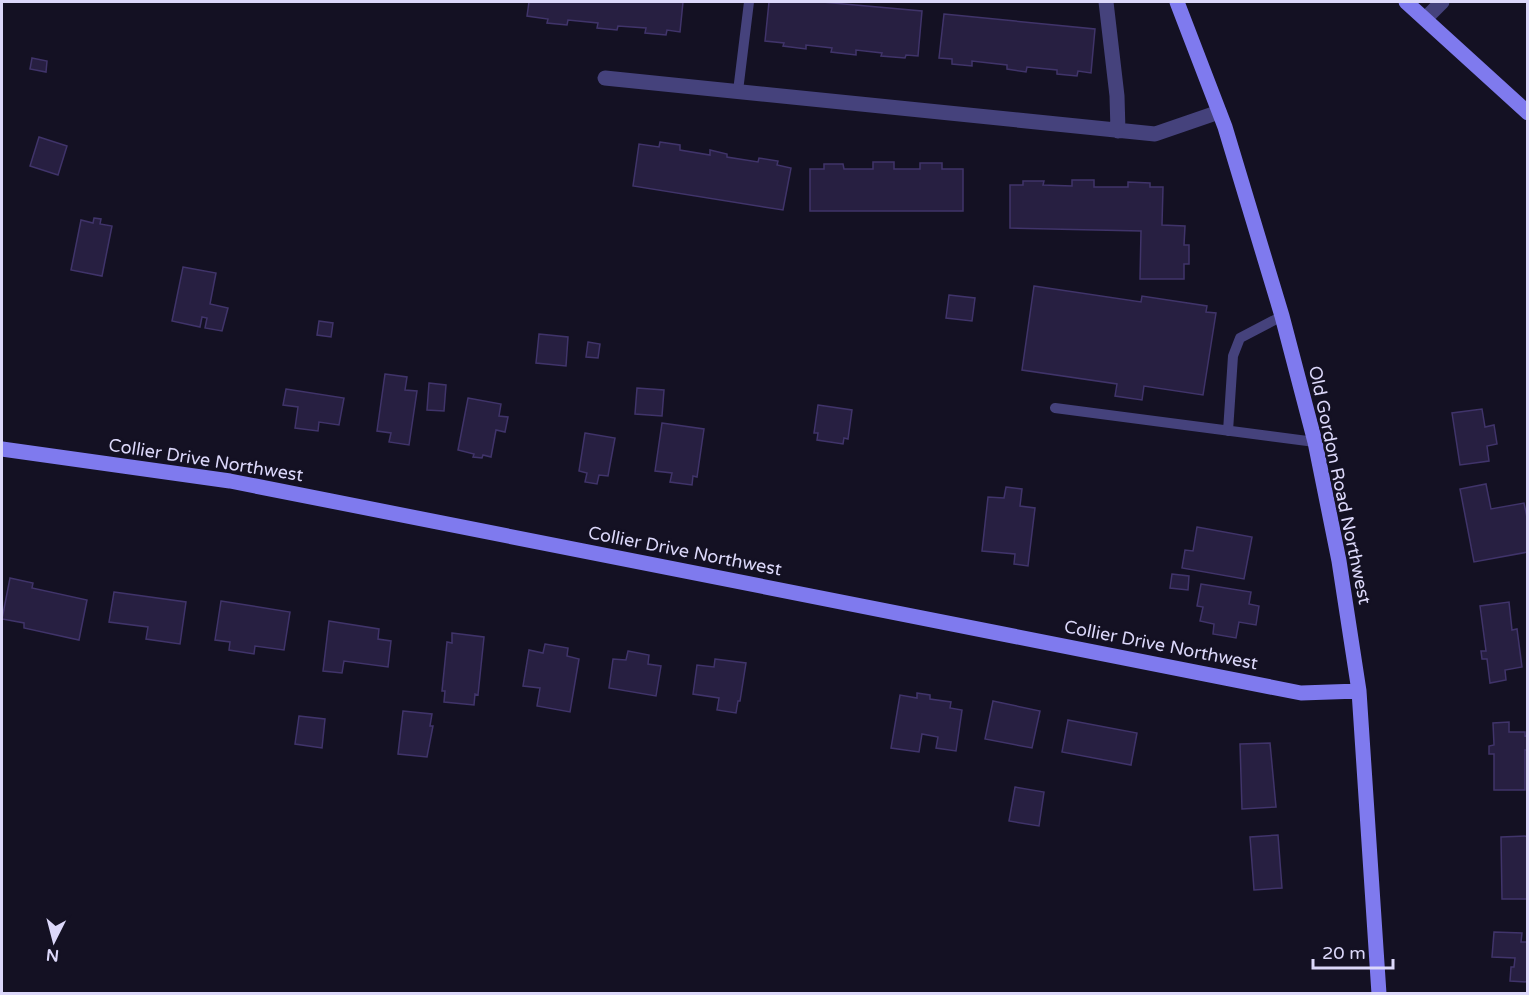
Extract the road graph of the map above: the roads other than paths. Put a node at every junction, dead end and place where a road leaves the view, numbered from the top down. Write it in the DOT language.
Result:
graph roads {
  1 [pos="749,2"];
  2 [pos="1106,2"];
  3 [pos="1177,2"];
  4 [pos="1406,2"];
  5 [pos="1442,2"];
  6 [pos="1425,19"];
  7 [pos="605,78"];
  8 [pos="738,91"];
  9 [pos="1219,112"];
  10 [pos="1527,113"];
  11 [pos="1118,131"];
  12 [pos="1282,316"];
  13 [pos="1055,408"];
  14 [pos="1228,431"];
  15 [pos="1315,442"];
  16 [pos="2,449"];
  17 [pos="1359,691"];
  18 [pos="1379,993"];
  1 -- 8 [label="lane"];
  2 -- 11 [label="street"];
  3 -- 9 [label="main road, Old Gordon Road Northwest"];
  4 -- 6 [label="main road"];
  5 -- 6 [label="street"];
  6 -- 10 [label="main road"];
  7 -- 8 [label="street"];
  8 -- 11 [label="street"];
  9 -- 11 [label="street"];
  9 -- 12 [label="main road, Old Gordon Road Northwest"];
  12 -- 14 [label="lane"];
  12 -- 15 [label="main road, Old Gordon Road Northwest"];
  13 -- 14 [label="lane"];
  14 -- 15 [label="lane"];
  15 -- 17 [label="main road, Old Gordon Road Northwest"];
  16 -- 17 [label="main road, Collier Drive Northwest"];
  17 -- 18 [label="main road, Old Gordon Road Northwest"];
}
